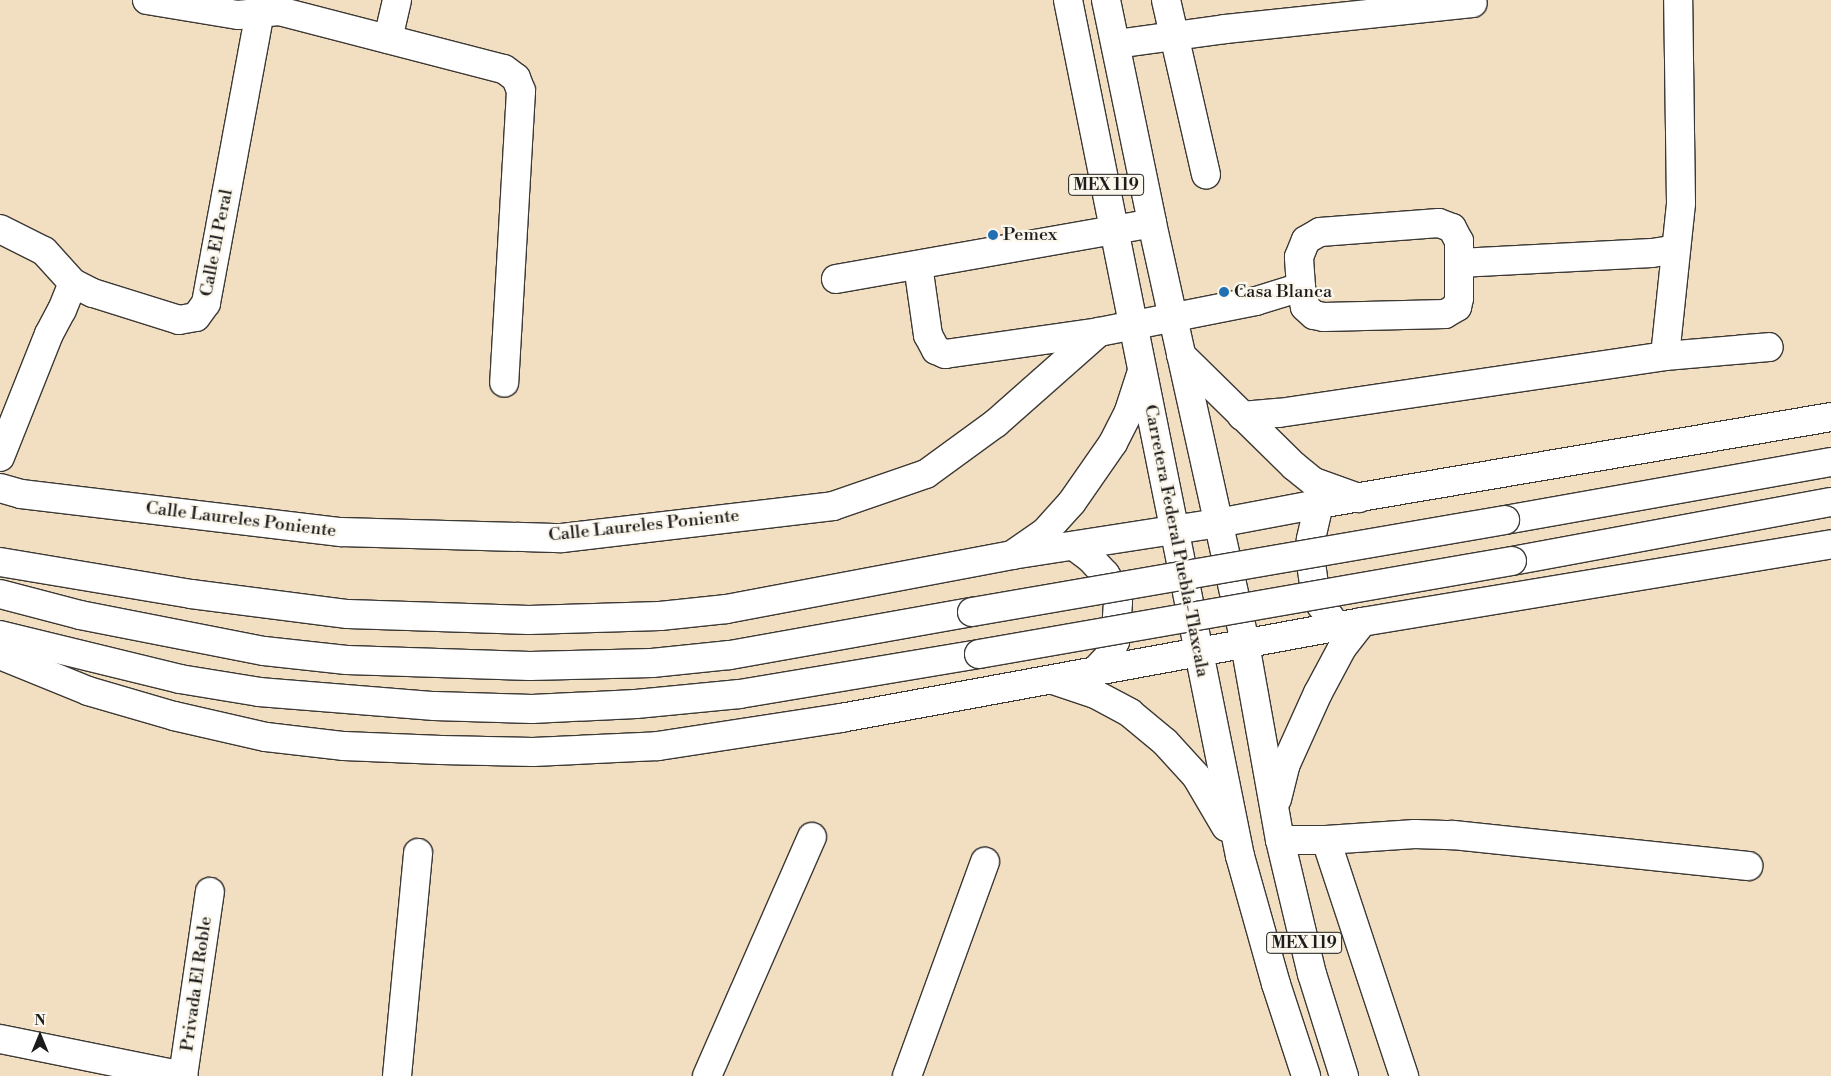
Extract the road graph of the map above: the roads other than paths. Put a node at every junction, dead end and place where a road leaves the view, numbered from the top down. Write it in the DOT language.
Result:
graph roads {
  1 [pos="147,0"];
  2 [pos="397,0"];
  3 [pos="1068,0"];
  4 [pos="1106,0"];
  5 [pos="1166,0"];
  6 [pos="1678,0"];
  7 [pos="1473,4"];
  8 [pos="261,7"];
  9 [pos="1175,36"];
  10 [pos="388,39"];
  11 [pos="1116,44"];
  12 [pos="1206,174"];
  13 [pos="1152,223"];
  14 [pos="0,229"];
  15 [pos="1116,230"];
  16 [pos="1676,249"];
  17 [pos="1460,263"];
  18 [pos="918,265"];
  19 [pos="836,279"];
  20 [pos="73,282"];
  21 [pos="1301,287"];
  22 [pos="1173,317"];
  23 [pos="1134,325"];
  24 [pos="1099,332"];
  25 [pos="1769,347"];
  26 [pos="1181,355"];
  27 [pos="1664,356"];
  28 [pos="1142,371"];
  29 [pos="504,382"];
  30 [pos="1242,416"];
  31 [pos="1831,417"];
  32 [pos="0,457"];
  33 [pos="1831,462"];
  34 [pos="0,488"];
  35 [pos="1358,498"];
  36 [pos="1831,502"];
  37 [pos="1319,504"];
  38 [pos="1218,523"];
  39 [pos="1173,530"];
  40 [pos="1831,544"];
  41 [pos="1074,546"];
  42 [pos="1012,555"];
  43 [pos="0,562"];
  44 [pos="0,594"];
  45 [pos="1350,625"];
  46 [pos="0,636"];
  47 [pos="1245,644"];
  48 [pos="1199,652"];
  49 [pos="0,655"];
  50 [pos="1095,671"];
  51 [pos="1052,680"];
  52 [pos="1275,808"];
  53 [pos="812,837"];
  54 [pos="1280,840"];
  55 [pos="1326,840"];
  56 [pos="418,853"];
  57 [pos="1240,856"];
  58 [pos="985,862"];
  59 [pos="1748,866"];
  60 [pos="210,892"];
  61 [pos="0,1039"];
  62 [pos="183,1076"];
  63 [pos="397,1076"];
  64 [pos="707,1076"];
  65 [pos="906,1076"];
  66 [pos="1306,1076"];
  67 [pos="1344,1076"];
  68 [pos="1404,1076"];
  1 -- 8 [label="main road"];
  2 -- 10 [label="main road"];
  3 -- 15 [label="main road, Carretera Federal Puebla-Tlaxcala / MEX 119"];
  4 -- 11 [label="main road, MEX 119"];
  5 -- 9 [label="main road"];
  6 -- 16 [label="main road"];
  7 -- 9 [label="main road"];
  8 -- 10 [label="main road"];
  8 -- 20 [label="main road, Calle El Peral"];
  9 -- 11 [label="main road"];
  9 -- 12 [label="main road"];
  10 -- 29 [label="main road"];
  11 -- 13 [label="main road, MEX 119"];
  13 -- 15 [label="main road"];
  13 -- 22 [label="main road, MEX 119"];
  14 -- 20 [label="main road"];
  15 -- 18 [label="main road"];
  15 -- 23 [label="main road, Carretera Federal Puebla-Tlaxcala / MEX 119"];
  16 -- 17 [label="main road"];
  16 -- 27 [label="main road"];
  17 -- 21 [label="main road"];
  17 -- 21 [label="main road"];
  18 -- 19 [label="main road"];
  18 -- 24 [label="main road"];
  20 -- 32 [label="main road"];
  21 -- 22 [label="main road"];
  22 -- 23 [label="main road"];
  22 -- 26 [label="main road, MEX 119"];
  23 -- 24 [label="main road"];
  23 -- 28 [label="main road, Carretera Federal Puebla-Tlaxcala / MEX 119"];
  24 -- 34 [label="main road, Calle Laureles Poniente"];
  25 -- 27 [label="main road"];
  26 -- 30 [label="main road"];
  26 -- 38 [label="main road, MEX 119"];
  27 -- 30 [label="main road"];
  28 -- 39 [label="main road, Carretera Federal Puebla-Tlaxcala / MEX 119"];
  28 -- 42 [label="main road"];
  30 -- 35 [label="main road"];
  31 -- 35 [label="main road"];
  33 -- 44 [label="main road, bridge"];
  35 -- 37 [label="main road"];
  36 -- 46 [label="main road, bridge"];
  37 -- 38 [label="main road"];
  37 -- 45 [label="main road"];
  38 -- 39 [label="main road"];
  38 -- 47 [label="main road, MEX 119"];
  39 -- 41 [label="main road"];
  39 -- 48 [label="main road, Carretera Federal Puebla-Tlaxcala / MEX 119"];
  40 -- 45 [label="main road"];
  41 -- 42 [label="main road"];
  41 -- 50 [label="main road"];
  42 -- 43 [label="main road"];
  45 -- 47 [label="main road"];
  45 -- 52 [label="main road"];
  47 -- 48 [label="main road"];
  47 -- 52 [label="main road, MEX 119"];
  48 -- 50 [label="main road"];
  48 -- 57 [label="main road, Carretera Federal Puebla-Tlaxcala / MEX 119"];
  49 -- 51 [label="main road"];
  50 -- 51 [label="main road"];
  51 -- 57 [label="main road"];
  52 -- 54 [label="main road, MEX 119"];
  53 -- 64 [label="main road"];
  54 -- 55 [label="main road"];
  54 -- 67 [label="main road, MEX 119"];
  55 -- 59 [label="main road"];
  55 -- 68 [label="main road"];
  56 -- 63 [label="main road"];
  57 -- 66 [label="main road, Carretera Federal Puebla-Tlaxcala / MEX 119"];
  58 -- 65 [label="main road"];
  60 -- 62 [label="main road, Privada El Roble"];
  61 -- 62 [label="main road"];
}
